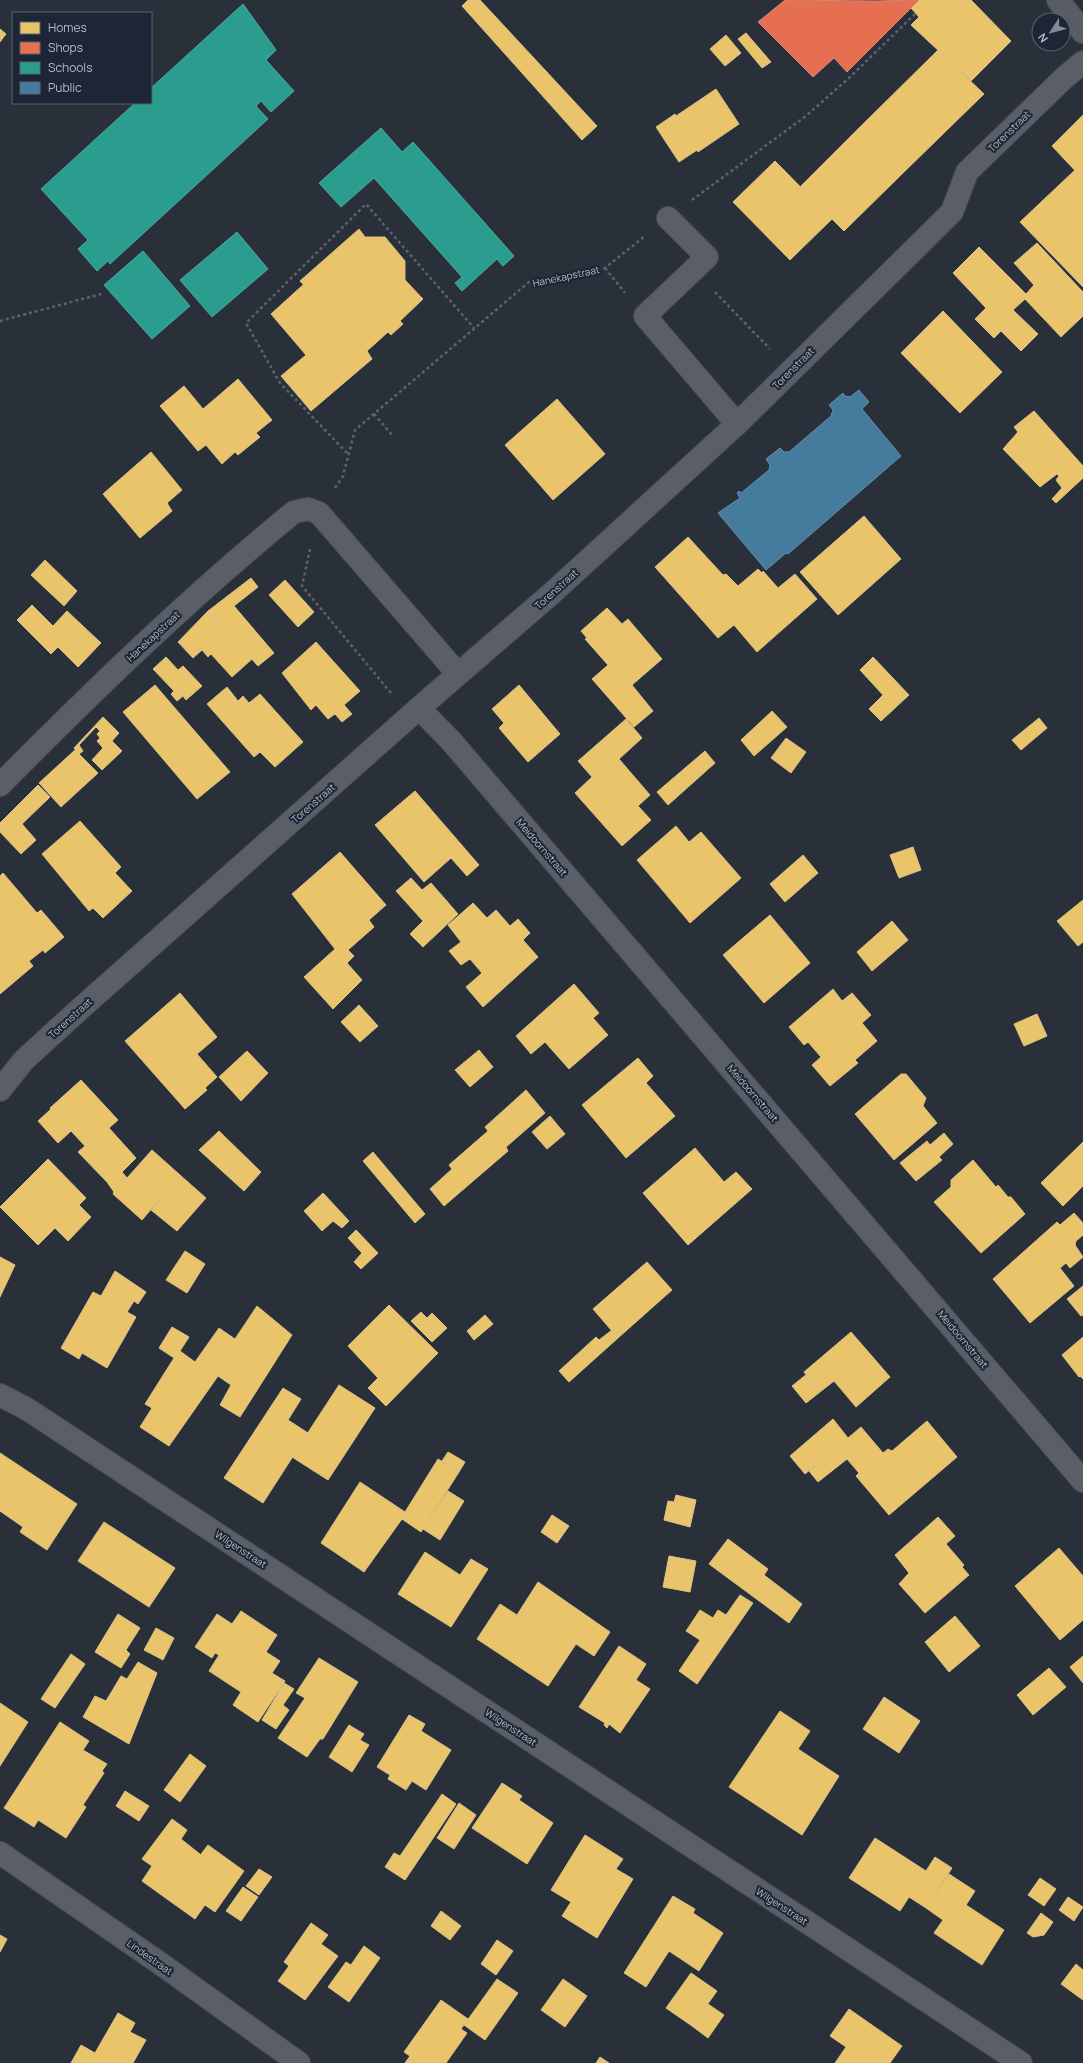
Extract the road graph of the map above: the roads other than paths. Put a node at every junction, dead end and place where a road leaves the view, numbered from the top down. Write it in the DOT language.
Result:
graph roads {
  1 [pos="1058,0"];
  2 [pos="1083,32"];
  3 [pos="1083,62"];
  4 [pos="668,218"];
  5 [pos="736,424"];
  6 [pos="458,674"];
  7 [pos="415,712"];
  8 [pos="0,786"];
  9 [pos="0,1090"];
  10 [pos="0,1395"];
  11 [pos="1083,1481"];
  12 [pos="0,1854"];
  13 [pos="299,2063"];
  14 [pos="1021,2063"];
  1 -- 2 [label="main road"];
  3 -- 5 [label="street, Torenstraat"];
  4 -- 5 [label="street"];
  5 -- 6 [label="street, Torenstraat"];
  6 -- 7 [label="street, Torenstraat"];
  6 -- 8 [label="street, Hanekapstraat"];
  7 -- 9 [label="street, Torenstraat"];
  7 -- 11 [label="street, Meidoornstraat"];
  10 -- 14 [label="street, Wilgenstraat"];
  12 -- 13 [label="street, Lindestraat"];
}
